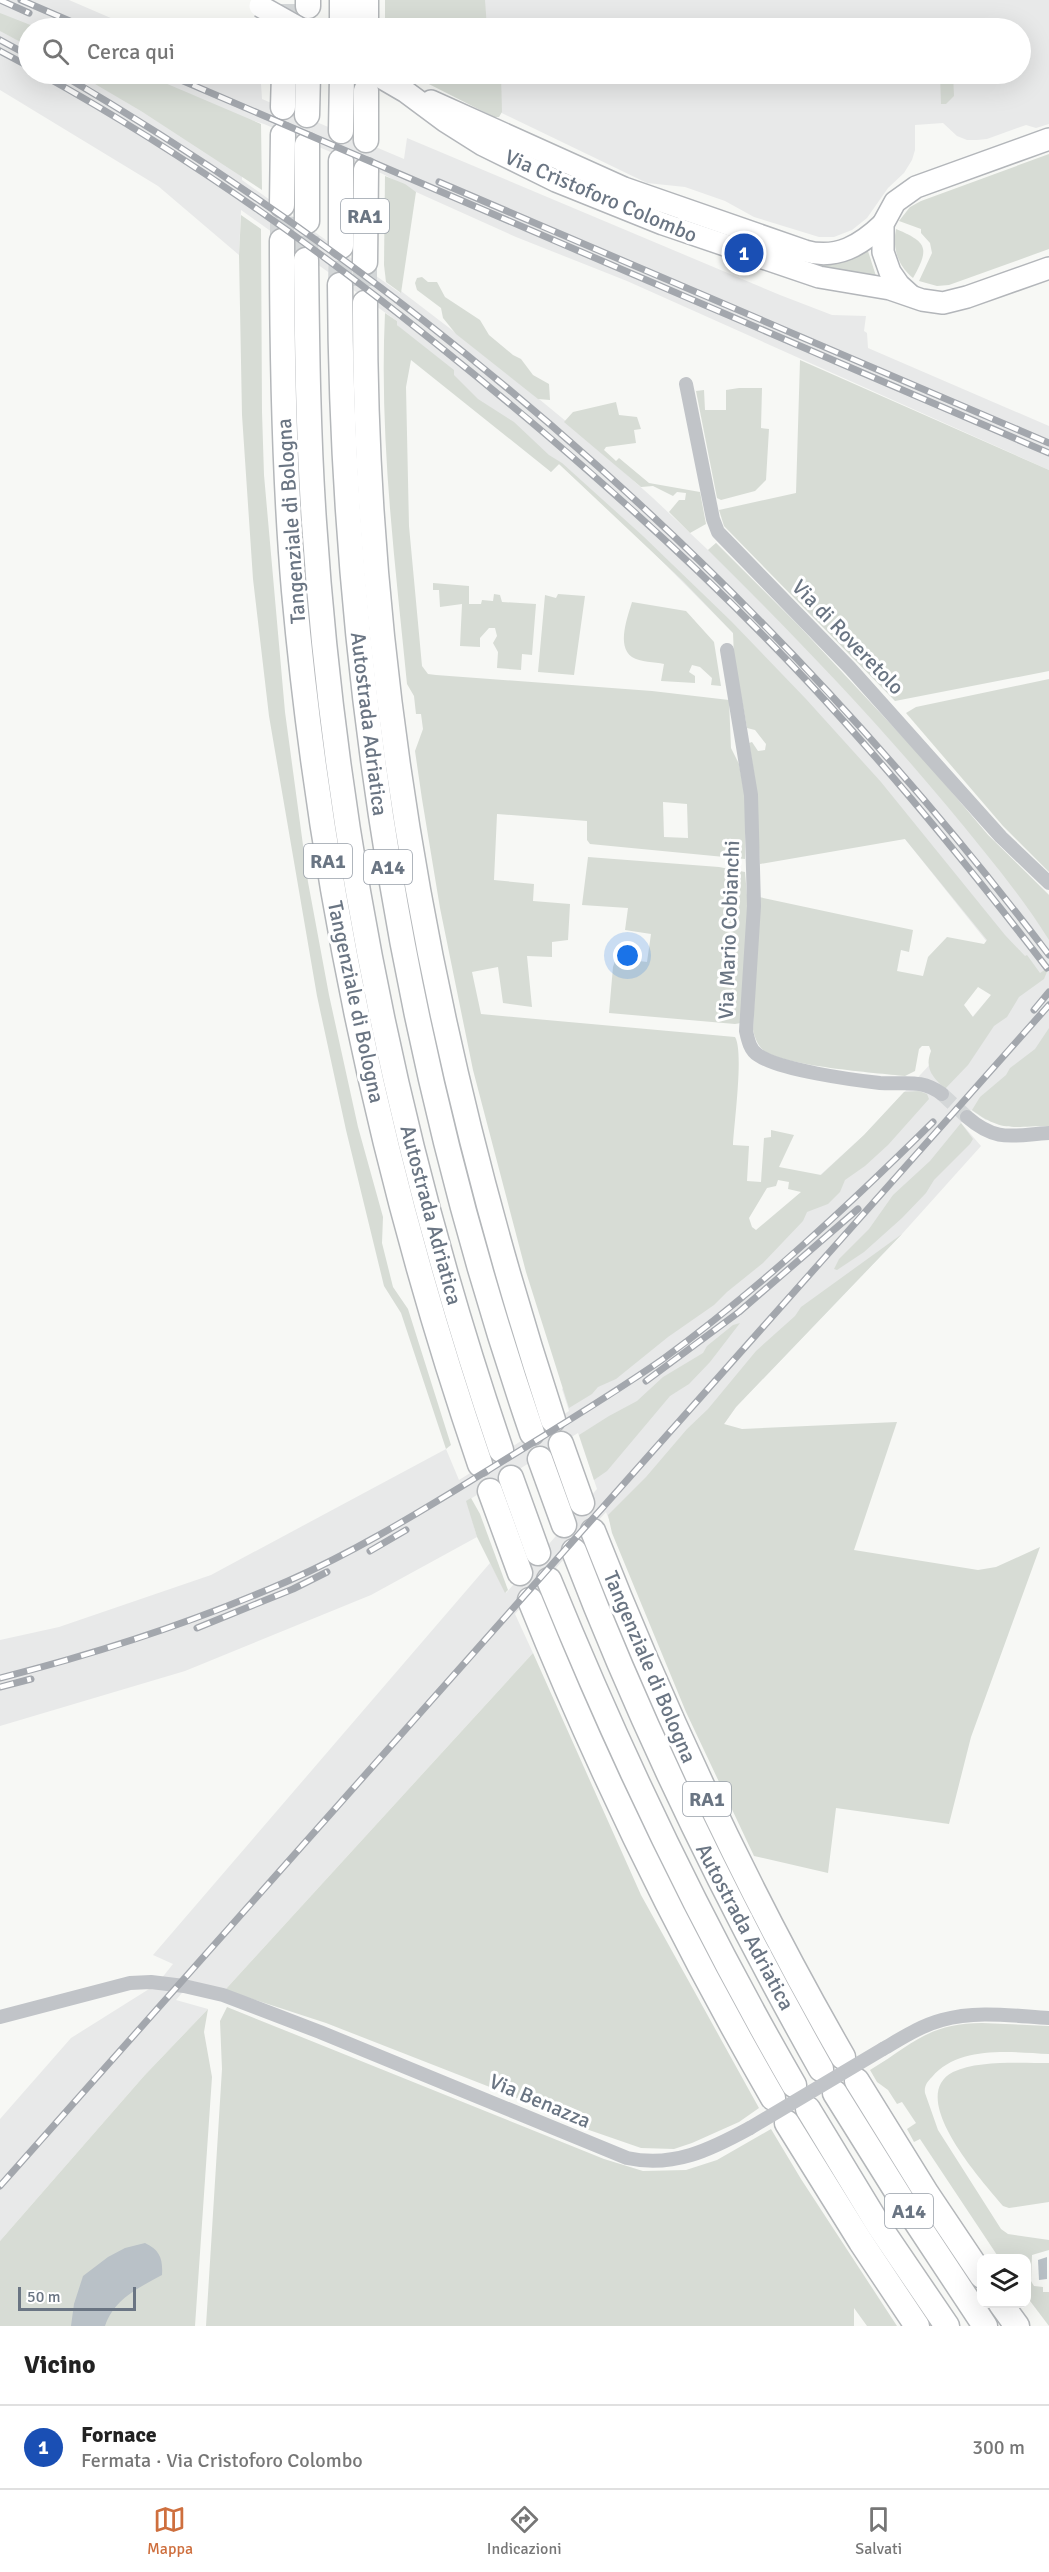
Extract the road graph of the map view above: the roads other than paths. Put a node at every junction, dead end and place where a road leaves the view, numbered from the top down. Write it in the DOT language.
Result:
graph roads {
  1 [pos="342,0"];
  2 [pos="366,0"];
  3 [pos="255,3"];
  4 [pos="281,18"];
  5 [pos="342,18"];
  6 [pos="366,18"];
  7 [pos="284,84"];
  8 [pos="308,84"];
  9 [pos="342,84"];
  10 [pos="370,84"];
  11 [pos="377,84"];
  12 [pos="406,92"];
  13 [pos="283,106"];
  14 [pos="307,115"];
  15 [pos="341,131"];
  16 [pos="283,135"];
  17 [pos="1049,139"];
  18 [pos="366,140"];
  19 [pos="307,145"];
  20 [pos="341,161"];
  21 [pos="366,170"];
  22 [pos="282,205"];
  23 [pos="307,221"];
  24 [pos="883,224"];
  25 [pos="282,241"];
  26 [pos="341,246"];
  27 [pos="306,260"];
  28 [pos="365,262"];
  29 [pos="1049,268"];
  30 [pos="340,285"];
  31 [pos="914,297"];
  32 [pos="365,303"];
  33 [pos="686,384"];
  34 [pos="727,650"];
  35 [pos="1049,883"];
  36 [pos="942,1094"];
  37 [pos="967,1117"];
  38 [pos="1049,1133"];
  39 [pos="553,1420"];
  40 [pos="532,1433"];
  41 [pos="561,1444"];
  42 [pos="501,1450"];
  43 [pos="540,1459"];
  44 [pos="480,1464"];
  45 [pos="511,1478"];
  46 [pos="490,1491"];
  47 [pos="582,1503"];
  48 [pos="564,1525"];
  49 [pos="593,1531"];
  50 [pos="574,1551"];
  51 [pos="538,1553"];
  52 [pos="520,1573"];
  53 [pos="549,1580"];
  54 [pos="530,1600"];
  55 [pos="0,2017"];
  56 [pos="1049,2018"];
  57 [pos="843,2056"];
  58 [pos="821,2069"];
  59 [pos="857,2081"];
  60 [pos="794,2085"];
  61 [pos="835,2093"];
  62 [pos="772,2098"];
  63 [pos="808,2109"];
  64 [pos="787,2122"];
  65 [pos="977,2270"];
  66 [pos="1004,2308"];
  67 [pos="917,2326"];
  68 [pos="947,2326"];
  69 [pos="986,2326"];
  70 [pos="1017,2326"];
  1 -- 5 [label="highway"];
  2 -- 6 [label="highway"];
  3 -- 4 [label="main road, bridge"];
  7 -- 13 [label="highway"];
  8 -- 14 [label="highway"];
  9 -- 15 [label="highway"];
  10 -- 18 [label="highway"];
  11 -- 12 [label="main road, Via Cristoforo Colombo"];
  12 -- 24 [label="main road, Via Cristoforo Colombo"];
  12 -- 31 [label="main road, Via Cristoforo Colombo"];
  16 -- 22 [label="highway"];
  17 -- 24 [label="main road, Via Cristoforo Colombo"];
  19 -- 23 [label="highway"];
  20 -- 26 [label="highway"];
  21 -- 28 [label="highway, RA1"];
  24 -- 31 [label="main road"];
  25 -- 44 [label="highway, Tangenziale di Bologna / RA1"];
  27 -- 42 [label="highway, Autostrada Adriatica / A14"];
  29 -- 31 [label="main road, Via Cristoforo Colombo"];
  30 -- 40 [label="highway, Autostrada Adriatica / A14"];
  32 -- 39 [label="highway"];
  33 -- 35 [label="street, Via di Roveretolo"];
  34 -- 36 [label="street, Via Mario Cobianchi"];
  37 -- 38 [label="street"];
  41 -- 47 [label="highway"];
  43 -- 48 [label="highway"];
  45 -- 51 [label="highway"];
  46 -- 52 [label="highway"];
  49 -- 57 [label="highway, Tangenziale di Bologna / RA1"];
  50 -- 58 [label="highway, Autostrada Adriatica"];
  53 -- 60 [label="highway, Autostrada Adriatica"];
  54 -- 62 [label="highway"];
  55 -- 56 [label="street, Via Benazza, bridge"];
  59 -- 65 [label="highway"];
  61 -- 69 [label="highway, A14"];
  63 -- 68 [label="highway, A14"];
  64 -- 67 [label="highway"];
  66 -- 70 [label="highway"];
}
